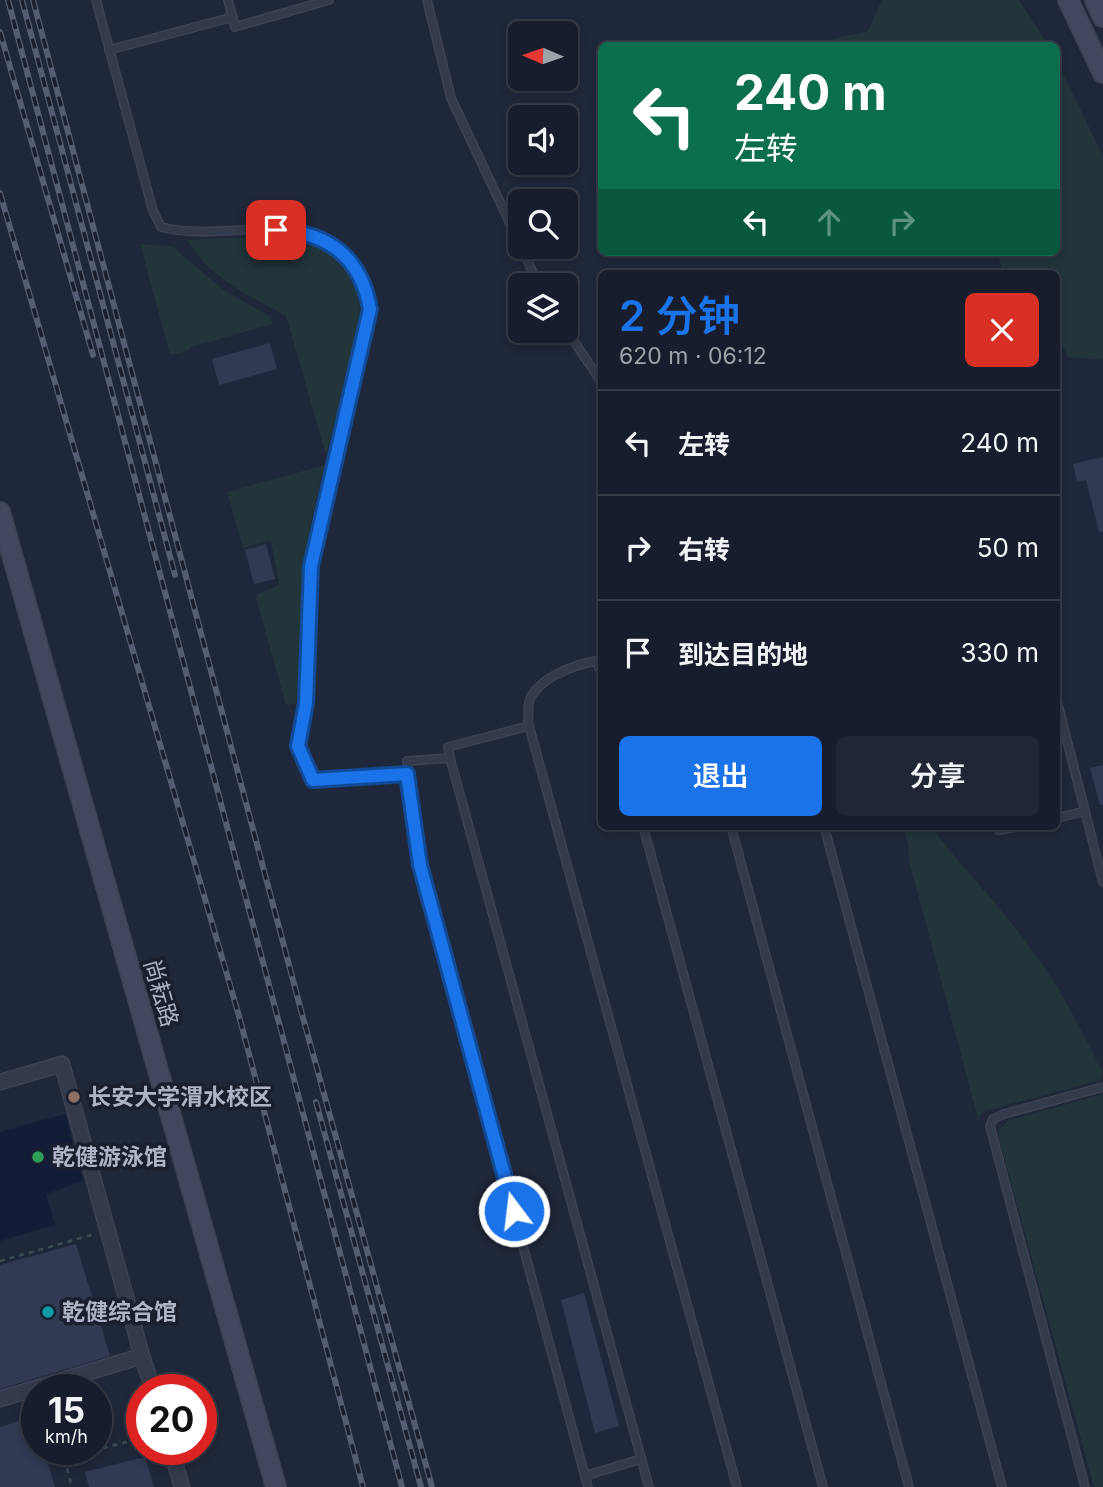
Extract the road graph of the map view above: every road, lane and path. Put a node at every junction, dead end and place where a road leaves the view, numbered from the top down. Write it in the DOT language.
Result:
graph roads {
  1 [pos="96,0"];
  2 [pos="228,0"];
  3 [pos="328,0"];
  4 [pos="427,0"];
  5 [pos="1068,0"];
  6 [pos="1096,0"];
  7 [pos="233,16"];
  8 [pos="1103,17"];
  9 [pos="109,50"];
  10 [pos="1103,73"];
  11 [pos="533,273"];
  12 [pos="575,343"];
  13 [pos="598,377"];
  14 [pos="0,512"];
  15 [pos="598,666"];
  16 [pos="1060,713"];
  17 [pos="529,726"];
  18 [pos="450,758"];
  19 [pos="407,774"];
  20 [pos="1085,811"];
  21 [pos="1060,817"];
  22 [pos="644,830"];
  23 [pos="733,830"];
  24 [pos="825,830"];
  25 [pos="1103,842"];
  26 [pos="1094,844"];
  27 [pos="1103,882"];
  28 [pos="0,1082"];
  29 [pos="1103,1087"];
  30 [pos="109,1230"];
  31 [pos="0,1261"];
  32 [pos="142,1356"];
  33 [pos="148,1374"];
  34 [pos="0,1399"];
  35 [pos="641,1459"];
  36 [pos="66,1465"];
  37 [pos="176,1465"];
  38 [pos="585,1476"];
  39 [pos="72,1487"];
  40 [pos="182,1487"];
  41 [pos="276,1487"];
  42 [pos="588,1487"];
  43 [pos="649,1487"];
  44 [pos="737,1487"];
  45 [pos="824,1487"];
  46 [pos="909,1487"];
  47 [pos="1002,1487"];
  48 [pos="1085,1487"];
  1 -- 9 [label="lane"];
  2 -- 7 [label="lane"];
  3 -- 7 [label="lane"];
  4 -- 11 [label="lane"];
  5 -- 10 [label="street"];
  6 -- 8 [label="street"];
  7 -- 9 [label="lane"];
  9 -- 19 [label="lane"];
  12 -- 13 [label="lane"];
  14 -- 41 [label="street, 尚耘路"];
  15 -- 17 [label="lane"];
  16 -- 20 [label="lane"];
  17 -- 18 [label="lane"];
  17 -- 44 [label="lane"];
  18 -- 19 [label="lane"];
  18 -- 35 [label="lane"];
  19 -- 38 [label="lane"];
  20 -- 21 [label="lane"];
  20 -- 26 [label="lane"];
  22 -- 45 [label="lane"];
  23 -- 46 [label="lane"];
  24 -- 47 [label="lane"];
  25 -- 26 [label="lane"];
  26 -- 27 [label="lane"];
  28 -- 30 [label="street"];
  29 -- 48 [label="lane"];
  30 -- 31 [label="path"];
  30 -- 32 [label="street"];
  32 -- 33 [label="street"];
  32 -- 34 [label="street"];
  35 -- 38 [label="lane"];
  35 -- 43 [label="lane"];
  36 -- 39 [label="path"];
  37 -- 40 [label="street"];
  38 -- 42 [label="lane"];
}
